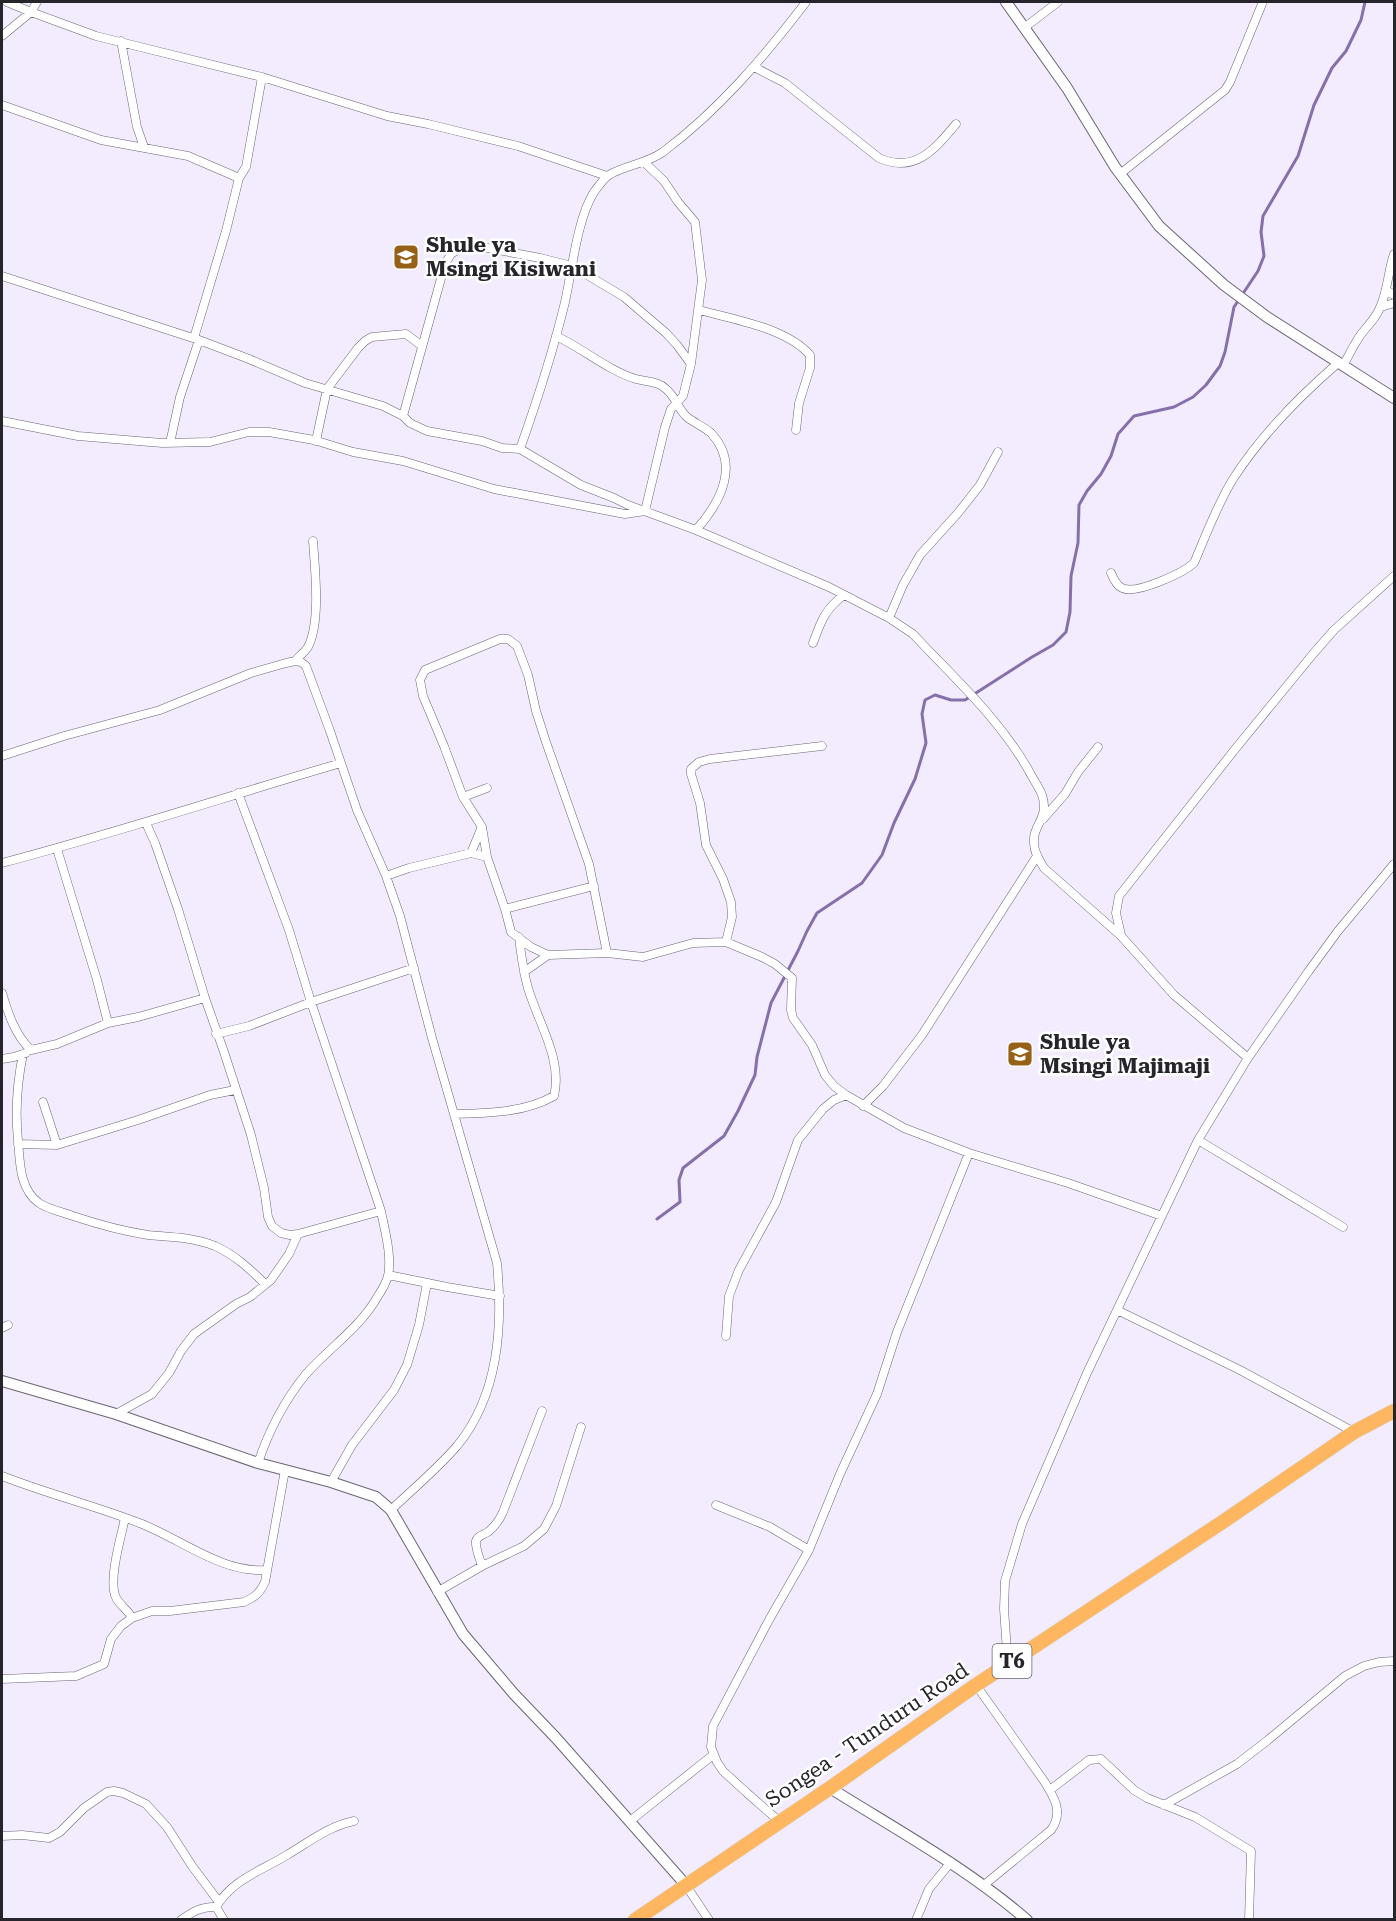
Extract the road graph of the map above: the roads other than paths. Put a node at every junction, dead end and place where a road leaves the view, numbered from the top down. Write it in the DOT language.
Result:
graph roads {
  1 [pos="7,2"];
  2 [pos="37,2"];
  3 [pos="806,2"];
  4 [pos="1006,2"];
  5 [pos="1058,2"];
  6 [pos="1263,4"];
  7 [pos="31,12"];
  8 [pos="1024,28"];
  9 [pos="2,36"];
  10 [pos="121,41"];
  11 [pos="754,67"];
  12 [pos="262,77"];
  13 [pos="2,105"];
  14 [pos="956,124"];
  15 [pos="144,147"];
  16 [pos="644,162"];
  17 [pos="1120,174"];
  18 [pos="607,176"];
  19 [pos="239,178"];
  20 [pos="1395,254"];
  21 [pos="572,266"];
  22 [pos="2,276"];
  23 [pos="1386,290"];
  24 [pos="1395,295"];
  25 [pos="1395,303"];
  26 [pos="1381,307"];
  27 [pos="699,310"];
  28 [pos="556,336"];
  29 [pos="197,339"];
  30 [pos="422,346"];
  31 [pos="691,364"];
  32 [pos="1340,364"];
  33 [pos="327,389"];
  34 [pos="1395,398"];
  35 [pos="677,404"];
  36 [pos="403,416"];
  37 [pos="2,421"];
  38 [pos="796,430"];
  39 [pos="316,441"];
  40 [pos="170,443"];
  41 [pos="520,449"];
  42 [pos="998,452"];
  43 [pos="645,511"];
  44 [pos="696,530"];
  45 [pos="313,541"];
  46 [pos="1111,573"];
  47 [pos="1395,576"];
  48 [pos="844,595"];
  49 [pos="889,618"];
  50 [pos="813,643"];
  51 [pos="295,661"];
  52 [pos="822,746"];
  53 [pos="1098,747"];
  54 [pos="2,756"];
  55 [pos="341,763"];
  56 [pos="487,788"];
  57 [pos="238,793"];
  58 [pos="463,796"];
  59 [pos="1042,820"];
  60 [pos="146,823"];
  61 [pos="482,827"];
  62 [pos="57,849"];
  63 [pos="471,853"];
  64 [pos="1037,856"];
  65 [pos="488,858"];
  66 [pos="2,863"];
  67 [pos="1394,865"];
  68 [pos="386,876"];
  69 [pos="594,886"];
  70 [pos="505,909"];
  71 [pos="1121,936"];
  72 [pos="519,937"];
  73 [pos="726,942"];
  74 [pos="607,953"];
  75 [pos="548,956"];
  76 [pos="414,968"];
  77 [pos="524,972"];
  78 [pos="2,993"];
  79 [pos="205,998"];
  80 [pos="311,1002"];
  81 [pos="108,1023"];
  82 [pos="216,1034"];
  83 [pos="27,1052"];
  84 [pos="1248,1058"];
  85 [pos="2,1059"];
  86 [pos="235,1090"];
  87 [pos="846,1095"];
  88 [pos="43,1102"];
  89 [pos="863,1106"];
  90 [pos="454,1114"];
  91 [pos="1198,1140"];
  92 [pos="18,1144"];
  93 [pos="57,1145"];
  94 [pos="969,1153"];
  95 [pos="381,1211"];
  96 [pos="1162,1216"];
  97 [pos="1343,1227"];
  98 [pos="298,1234"];
  99 [pos="388,1275"];
  100 [pos="427,1283"];
  101 [pos="265,1284"];
  102 [pos="500,1296"];
  103 [pos="1117,1310"];
  104 [pos="726,1336"];
  105 [pos="2,1384"];
  106 [pos="542,1410"];
  107 [pos="1394,1411"];
  108 [pos="116,1414"];
  109 [pos="581,1427"];
  110 [pos="1354,1432"];
  111 [pos="258,1463"];
  112 [pos="285,1470"];
  113 [pos="2,1476"];
  114 [pos="331,1482"];
  115 [pos="716,1505"];
  116 [pos="391,1510"];
  117 [pos="125,1518"];
  118 [pos="809,1550"];
  119 [pos="482,1566"];
  120 [pos="266,1570"];
  121 [pos="437,1592"];
  122 [pos="132,1618"];
  123 [pos="1395,1661"];
  124 [pos="1008,1665"];
  125 [pos="2,1679"];
  126 [pos="976,1685"];
  127 [pos="713,1755"];
  128 [pos="830,1788"];
  129 [pos="1050,1790"];
  130 [pos="1164,1805"];
  131 [pos="354,1821"];
  132 [pos="630,1821"];
  133 [pos="779,1821"];
  134 [pos="2,1836"];
  135 [pos="951,1862"];
  136 [pos="685,1884"];
  137 [pos="984,1885"];
  138 [pos="217,1904"];
  139 [pos="181,1920"];
  140 [pos="225,1920"];
  141 [pos="635,1920"];
  142 [pos="709,1920"];
  143 [pos="916,1920"];
  144 [pos="1027,1920"];
  145 [pos="1249,1920"];
  1 -- 7 [label="street"];
  2 -- 7 [label="street"];
  3 -- 11 [label="street"];
  4 -- 8 [label="street"];
  5 -- 8 [label="street"];
  6 -- 17 [label="street"];
  7 -- 9 [label="street"];
  7 -- 10 [label="street"];
  8 -- 17 [label="street"];
  10 -- 12 [label="street"];
  10 -- 15 [label="street"];
  11 -- 14 [label="street"];
  11 -- 16 [label="street"];
  12 -- 18 [label="street"];
  12 -- 19 [label="street"];
  13 -- 15 [label="street"];
  15 -- 19 [label="street"];
  16 -- 18 [label="street"];
  16 -- 27 [label="street"];
  17 -- 32 [label="street"];
  18 -- 21 [label="street"];
  19 -- 29 [label="street"];
  20 -- 23 [label="street"];
  21 -- 28 [label="street"];
  21 -- 30 [label="street"];
  21 -- 31 [label="street"];
  22 -- 29 [label="street"];
  23 -- 24 [label="street"];
  23 -- 26 [label="street"];
  25 -- 26 [label="street"];
  26 -- 32 [label="street"];
  27 -- 31 [label="street"];
  27 -- 38 [label="street"];
  28 -- 35 [label="street"];
  28 -- 41 [label="street"];
  29 -- 33 [label="street"];
  29 -- 40 [label="street"];
  30 -- 33 [label="street"];
  30 -- 36 [label="street"];
  31 -- 35 [label="street"];
  32 -- 34 [label="street"];
  32 -- 46 [label="street"];
  33 -- 36 [label="street"];
  33 -- 39 [label="street"];
  35 -- 43 [label="street"];
  35 -- 44 [label="street"];
  36 -- 41 [label="street"];
  37 -- 40 [label="street"];
  39 -- 40 [label="street"];
  39 -- 43 [label="street"];
  41 -- 43 [label="street"];
  42 -- 49 [label="street"];
  43 -- 44 [label="street"];
  44 -- 48 [label="street"];
  45 -- 51 [label="street"];
  47 -- 71 [label="street"];
  48 -- 49 [label="street"];
  48 -- 50 [label="street"];
  49 -- 59 [label="street"];
  51 -- 54 [label="street"];
  51 -- 55 [label="street"];
  52 -- 73 [label="street"];
  53 -- 59 [label="street"];
  55 -- 57 [label="street"];
  55 -- 68 [label="street"];
  56 -- 58 [label="street"];
  57 -- 60 [label="street"];
  57 -- 80 [label="street"];
  58 -- 61 [label="street"];
  58 -- 69 [label="street"];
  59 -- 64 [label="street"];
  60 -- 62 [label="street"];
  60 -- 79 [label="street"];
  61 -- 63 [label="street"];
  61 -- 65 [label="street"];
  62 -- 66 [label="street"];
  62 -- 81 [label="street"];
  63 -- 65 [label="street"];
  63 -- 68 [label="street"];
  64 -- 71 [label="street"];
  64 -- 89 [label="street"];
  65 -- 70 [label="street"];
  67 -- 84 [label="street"];
  68 -- 76 [label="street"];
  69 -- 70 [label="street"];
  69 -- 74 [label="street"];
  70 -- 72 [label="street"];
  71 -- 84 [label="street"];
  72 -- 75 [label="street"];
  72 -- 77 [label="street"];
  73 -- 74 [label="street"];
  73 -- 87 [label="street"];
  74 -- 75 [label="street"];
  75 -- 77 [label="street"];
  76 -- 80 [label="street"];
  76 -- 90 [label="street"];
  77 -- 90 [label="street"];
  78 -- 83 [label="street"];
  79 -- 81 [label="street"];
  79 -- 82 [label="street"];
  80 -- 82 [label="street"];
  80 -- 95 [label="street"];
  81 -- 83 [label="street"];
  82 -- 86 [label="street"];
  83 -- 85 [label="street"];
  83 -- 92 [label="street"];
  84 -- 91 [label="street"];
  86 -- 93 [label="street"];
  86 -- 98 [label="street"];
  87 -- 89 [label="street"];
  87 -- 104 [label="street"];
  88 -- 93 [label="street"];
  89 -- 94 [label="street"];
  90 -- 102 [label="street"];
  91 -- 96 [label="street"];
  91 -- 97 [label="street"];
  92 -- 93 [label="street"];
  92 -- 101 [label="street"];
  94 -- 96 [label="street"];
  94 -- 118 [label="street"];
  95 -- 98 [label="street"];
  95 -- 99 [label="street"];
  96 -- 103 [label="street"];
  98 -- 101 [label="street"];
  99 -- 100 [label="street"];
  99 -- 111 [label="street"];
  100 -- 102 [label="street"];
  100 -- 114 [label="street"];
  101 -- 108 [label="street"];
  102 -- 116 [label="street"];
  103 -- 110 [label="street"];
  103 -- 124 [label="street"];
  105 -- 108 [label="street"];
  106 -- 119 [label="street"];
  107 -- 110 [label="highway, Songea - Tunduru Road / T6"];
  108 -- 111 [label="street"];
  109 -- 119 [label="street"];
  110 -- 124 [label="highway, Songea - Tunduru Road / T6"];
  111 -- 112 [label="street"];
  112 -- 114 [label="street"];
  112 -- 120 [label="street"];
  113 -- 117 [label="street"];
  114 -- 116 [label="street"];
  115 -- 118 [label="street"];
  116 -- 121 [label="street"];
  117 -- 120 [label="street"];
  117 -- 122 [label="street"];
  118 -- 127 [label="street"];
  119 -- 121 [label="street"];
  120 -- 122 [label="street"];
  121 -- 132 [label="street"];
  122 -- 125 [label="street"];
  123 -- 130 [label="street"];
  124 -- 126 [label="highway, Songea - Tunduru Road / T6"];
  126 -- 128 [label="highway, Songea - Tunduru Road / T6"];
  126 -- 129 [label="street"];
  127 -- 132 [label="street"];
  127 -- 133 [label="street"];
  128 -- 133 [label="highway, Songea - Tunduru Road / T6"];
  128 -- 135 [label="street"];
  129 -- 130 [label="street"];
  129 -- 137 [label="street"];
  130 -- 145 [label="street"];
  131 -- 138 [label="street"];
  132 -- 136 [label="street"];
  133 -- 136 [label="highway, Songea - Tunduru Road / T6"];
  134 -- 138 [label="street"];
  135 -- 137 [label="street"];
  135 -- 143 [label="street"];
  136 -- 141 [label="highway, Songea - Tunduru Road / T6"];
  136 -- 142 [label="street"];
  137 -- 144 [label="street"];
  138 -- 139 [label="street"];
  138 -- 140 [label="street"];
}
